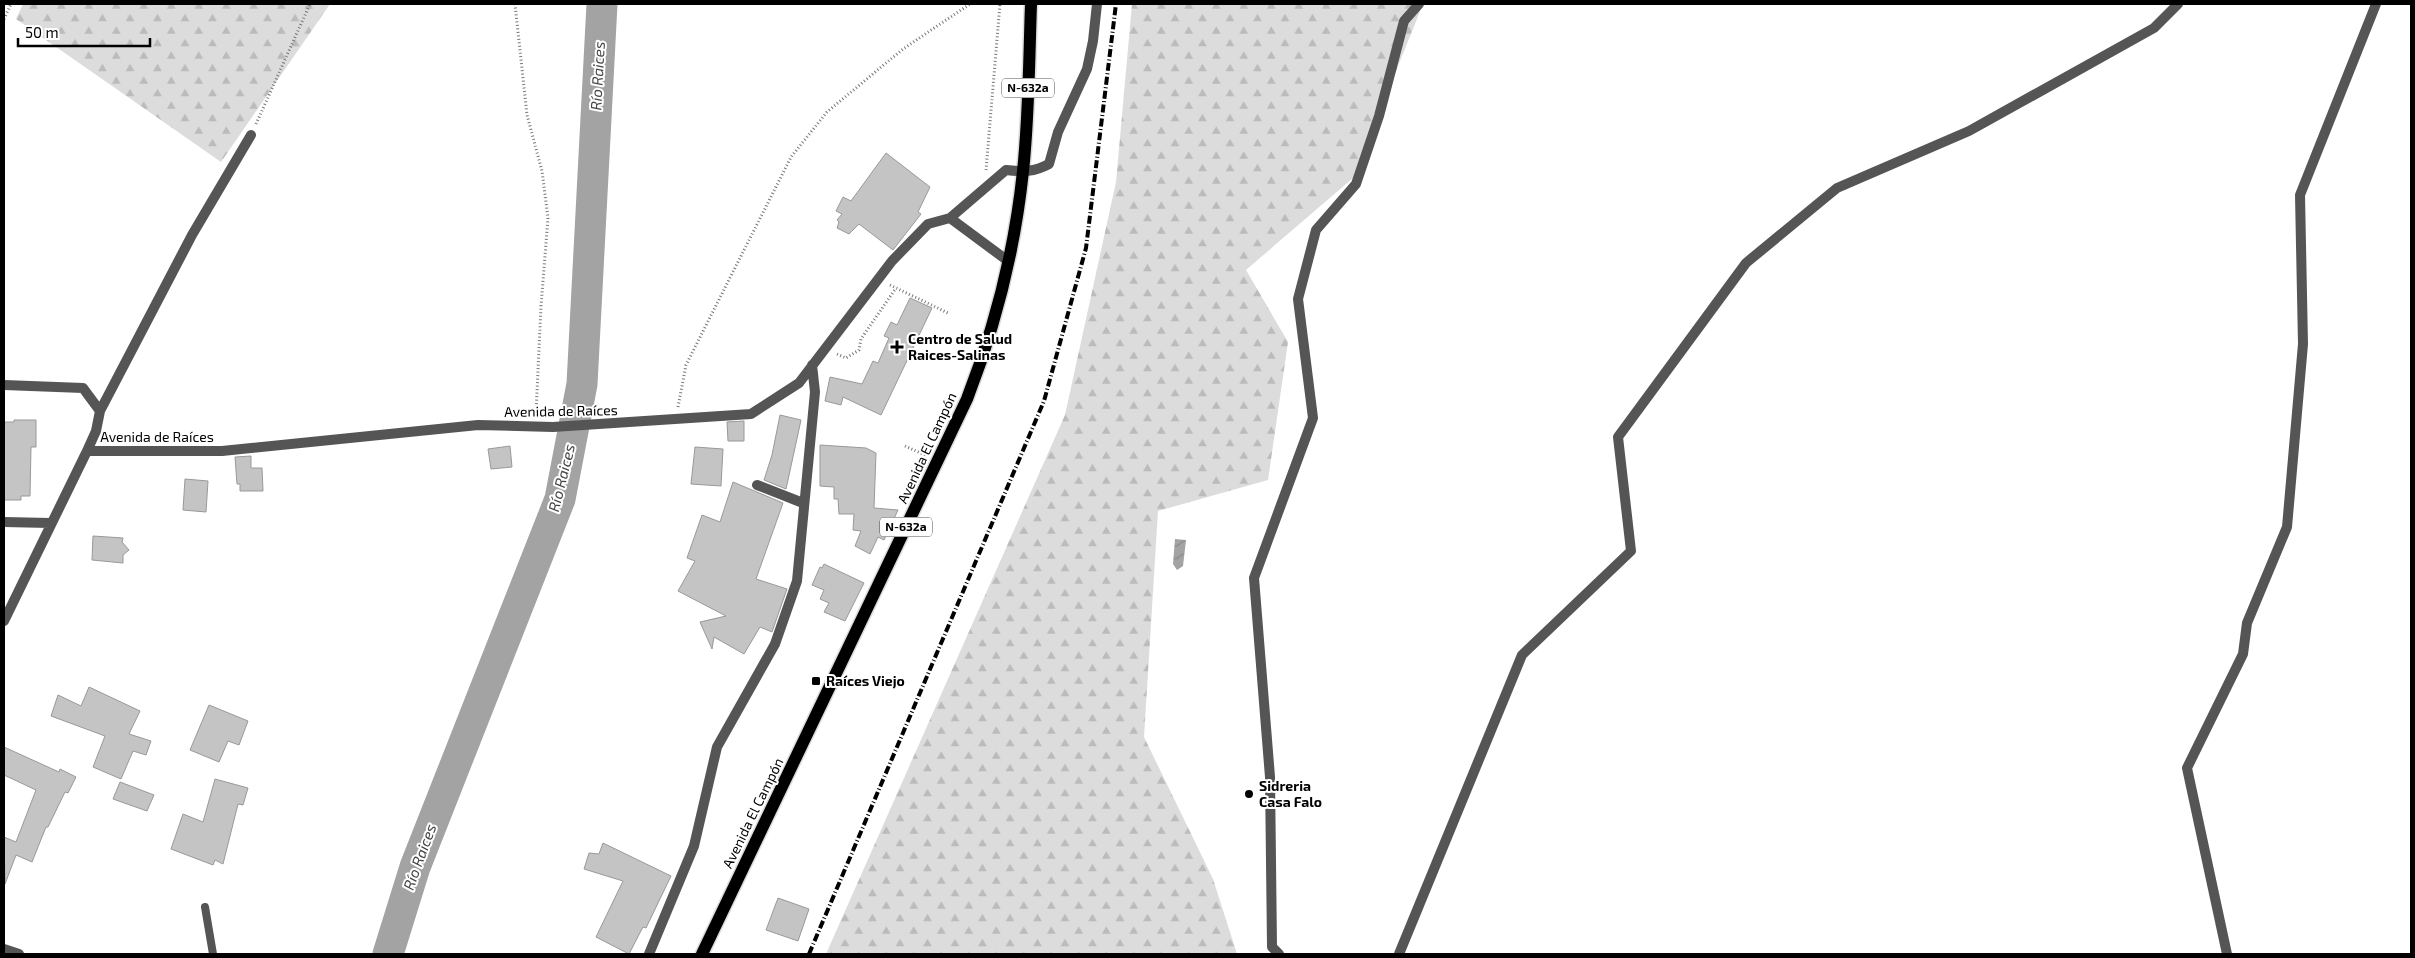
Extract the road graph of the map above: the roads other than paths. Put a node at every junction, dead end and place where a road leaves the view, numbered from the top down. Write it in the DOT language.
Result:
graph roads {
  1 [pos="1031,4"];
  2 [pos="1097,4"];
  3 [pos="1418,4"];
  4 [pos="2178,4"];
  5 [pos="2376,4"];
  6 [pos="251,135"];
  7 [pos="1023,172"];
  8 [pos="950,218"];
  9 [pos="1008,261"];
  10 [pos="812,365"];
  11 [pos="4,385"];
  12 [pos="100,411"];
  13 [pos="87,451"];
  14 [pos="757,485"];
  15 [pos="803,503"];
  16 [pos="4,522"];
  17 [pos="50,523"];
  18 [pos="4,621"];
  19 [pos="205,907"];
  20 [pos="4,948"];
  21 [pos="19,954"];
  22 [pos="213,954"];
  23 [pos="649,954"];
  24 [pos="702,954"];
  25 [pos="1279,954"];
  26 [pos="1399,954"];
  27 [pos="2227,954"];
  1 -- 7 [label="main road, Avenida El Campón / N-632a"];
  2 -- 7 [label="street, Avenida de Raíces"];
  3 -- 25 [label="street"];
  4 -- 26 [label="street"];
  5 -- 27 [label="street"];
  6 -- 12 [label="street"];
  7 -- 8 [label="street, Avenida de Raíces"];
  7 -- 9 [label="main road, Avenida El Campón / N-632a"];
  8 -- 9 [label="street"];
  8 -- 10 [label="street, Avenida de Raíces"];
  9 -- 24 [label="main road, Avenida El Campón / N-632a"];
  10 -- 13 [label="street, Avenida de Raíces"];
  10 -- 15 [label="street"];
  11 -- 12 [label="street"];
  12 -- 13 [label="street"];
  13 -- 17 [label="street"];
  14 -- 15 [label="street"];
  15 -- 23 [label="street"];
  16 -- 17 [label="street"];
  17 -- 18 [label="street"];
  19 -- 22 [label="lane"];
  20 -- 21 [label="street"];
}
